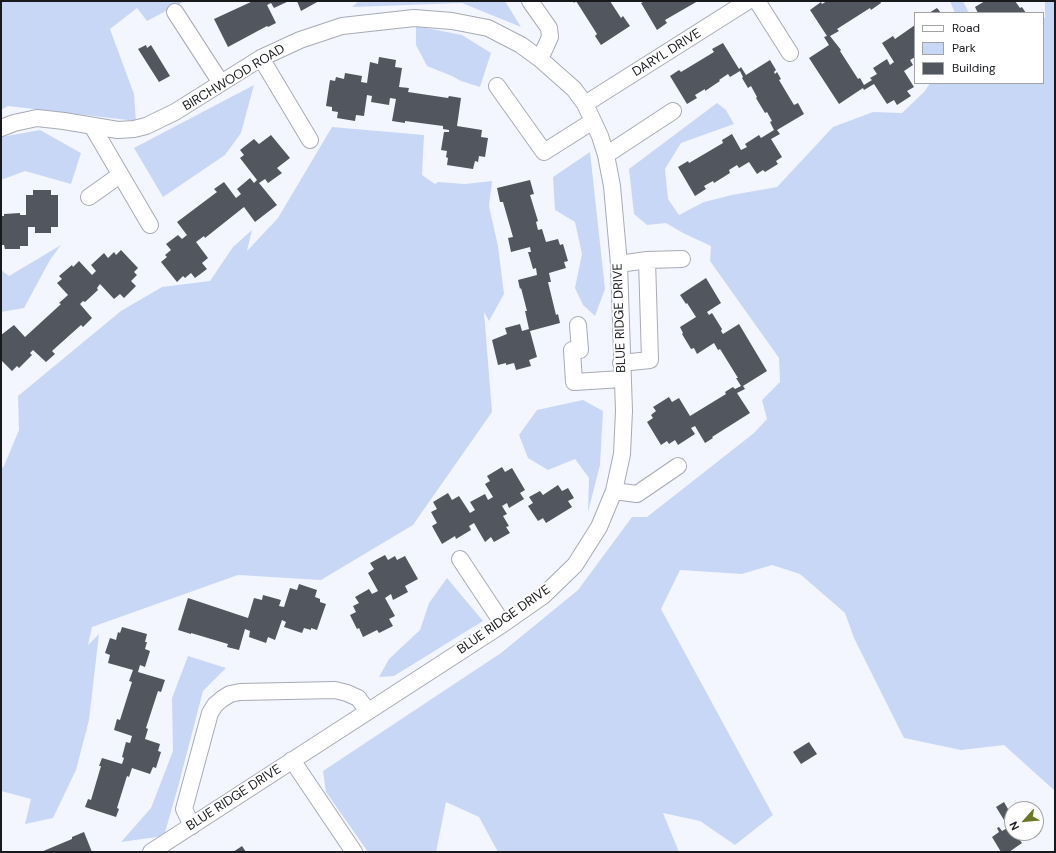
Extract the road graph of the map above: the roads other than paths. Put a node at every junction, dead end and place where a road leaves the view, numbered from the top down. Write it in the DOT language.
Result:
graph roads {
  1 [pos="530,1"];
  2 [pos="748,1"];
  3 [pos="757,1"];
  4 [pos="175,12"];
  5 [pos="790,53"];
  6 [pos="261,58"];
  7 [pos="540,59"];
  8 [pos="221,83"];
  9 [pos="497,86"];
  10 [pos="585,104"];
  11 [pos="673,111"];
  12 [pos="593,121"];
  13 [pos="92,126"];
  14 [pos="1,128"];
  15 [pos="310,140"];
  16 [pos="606,155"];
  17 [pos="120,175"];
  18 [pos="89,197"];
  19 [pos="150,226"];
  20 [pos="682,259"];
  21 [pos="647,260"];
  22 [pos="619,264"];
  23 [pos="578,326"];
  24 [pos="621,363"];
  25 [pos="622,379"];
  26 [pos="678,466"];
  27 [pos="614,491"];
  28 [pos="460,559"];
  29 [pos="503,624"];
  30 [pos="368,711"];
  31 [pos="292,760"];
  32 [pos="192,826"];
  33 [pos="151,852"];
  34 [pos="354,852"];
  1 -- 7 [label="street"];
  2 -- 10 [label="street, DARYL DRIVE"];
  3 -- 5 [label="street"];
  4 -- 8 [label="street"];
  6 -- 7 [label="street, BIRCHWOOD ROAD"];
  6 -- 8 [label="street, BIRCHWOOD ROAD"];
  6 -- 15 [label="street"];
  7 -- 10 [label="street, BIRCHWOOD ROAD"];
  8 -- 13 [label="street, BIRCHWOOD ROAD"];
  9 -- 12 [label="street"];
  10 -- 12 [label="street, BLUE RIDGE DRIVE"];
  11 -- 16 [label="street"];
  12 -- 16 [label="street, BLUE RIDGE DRIVE"];
  13 -- 14 [label="street, BIRCHWOOD ROAD"];
  13 -- 17 [label="street"];
  16 -- 22 [label="street, BLUE RIDGE DRIVE"];
  17 -- 18 [label="street"];
  17 -- 19 [label="street"];
  20 -- 21 [label="street"];
  21 -- 22 [label="street"];
  21 -- 24 [label="street"];
  22 -- 24 [label="street, BLUE RIDGE DRIVE"];
  23 -- 25 [label="street"];
  24 -- 25 [label="street, BLUE RIDGE DRIVE"];
  25 -- 27 [label="street, BLUE RIDGE DRIVE"];
  26 -- 27 [label="street"];
  27 -- 29 [label="street, BLUE RIDGE DRIVE"];
  28 -- 29 [label="street"];
  29 -- 30 [label="street, BLUE RIDGE DRIVE"];
  30 -- 31 [label="street, BLUE RIDGE DRIVE"];
  30 -- 32 [label="street"];
  31 -- 32 [label="street, BLUE RIDGE DRIVE"];
  31 -- 34 [label="street"];
  32 -- 33 [label="street, BLUE RIDGE DRIVE"];
}
